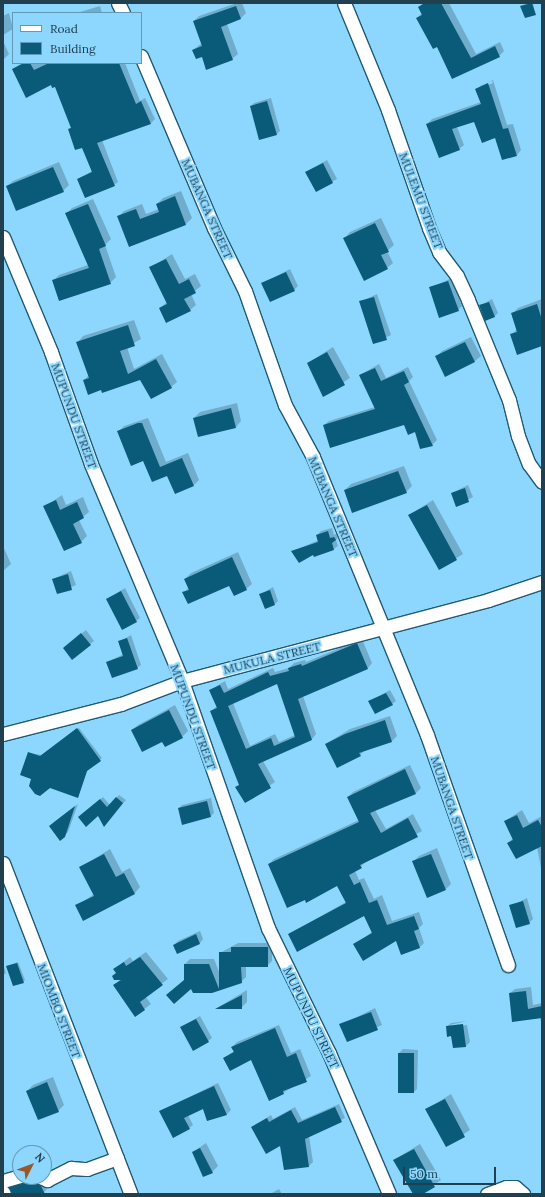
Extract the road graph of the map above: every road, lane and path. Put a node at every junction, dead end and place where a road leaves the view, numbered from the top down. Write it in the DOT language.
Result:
graph roads {
  1 [pos="118,3"];
  2 [pos="344,3"];
  3 [pos="122,12"];
  4 [pos="142,58"];
  5 [pos="3,237"];
  6 [pos="542,482"];
  7 [pos="542,582"];
  8 [pos="383,627"];
  9 [pos="182,681"];
  10 [pos="3,734"];
  11 [pos="3,863"];
  12 [pos="6,885"];
  13 [pos="508,965"];
  14 [pos="117,1158"];
  15 [pos="52,1178"];
  16 [pos="131,1194"];
  17 [pos="389,1194"];
  18 [pos="487,1194"];
  19 [pos="523,1194"];
  1 -- 3 [label="street"];
  2 -- 6 [label="street, MULEMU STREET"];
  4 -- 8 [label="street, MUBANGA STREET"];
  5 -- 9 [label="street, MUPUNDU STREET"];
  7 -- 8 [label="street, MUKULA STREET"];
  8 -- 9 [label="street, MUKULA STREET"];
  8 -- 13 [label="street, MUBANGA STREET"];
  9 -- 10 [label="street, MUKULA STREET"];
  9 -- 17 [label="street, MUPUNDU STREET"];
  11 -- 12 [label="street, MIOMBO STREET"];
  12 -- 14 [label="street, MIOMBO STREET"];
  14 -- 15 [label="street"];
  14 -- 16 [label="street, MIOMBO STREET"];
  18 -- 19 [label="street"];
}
